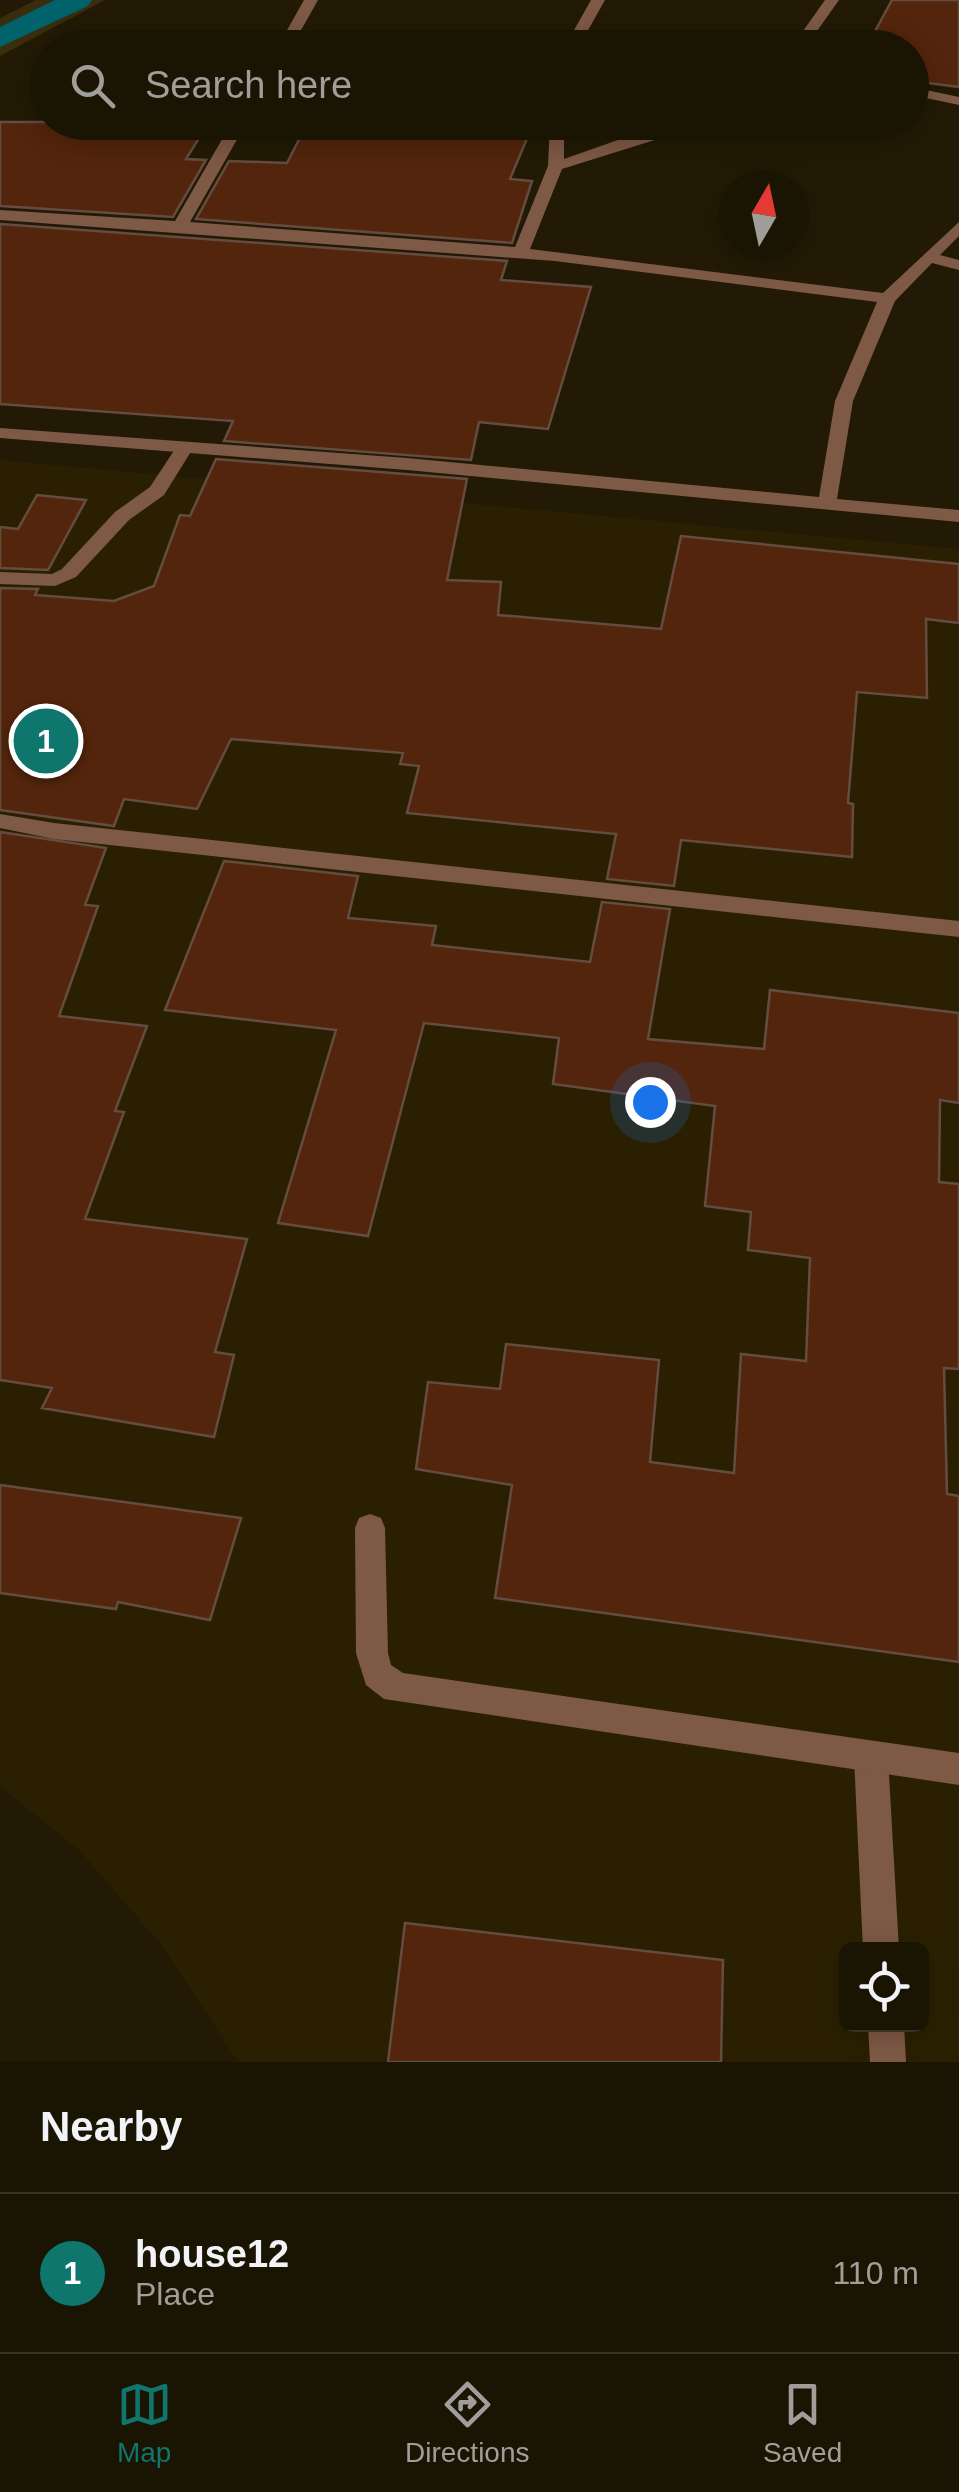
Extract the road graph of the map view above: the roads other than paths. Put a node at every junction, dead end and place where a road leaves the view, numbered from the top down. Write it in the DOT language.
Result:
graph roads {
  1 [pos="311,0"];
  2 [pos="598,0"];
  3 [pos="832,0"];
  4 [pos="294,30"];
  5 [pos="582,30"];
  6 [pos="811,30"];
  7 [pos="929,95"];
  8 [pos="959,101"];
  9 [pos="230,140"];
  10 [pos="557,140"];
  11 [pos="643,140"];
  12 [pos="556,166"];
  13 [pos="0,215"];
  14 [pos="180,226"];
  15 [pos="959,227"];
  16 [pos="522,250"];
  17 [pos="930,257"];
  18 [pos="959,265"];
  19 [pos="887,299"];
  20 [pos="0,433"];
  21 [pos="183,450"];
  22 [pos="828,504"];
  23 [pos="959,516"];
  24 [pos="0,578"];
  25 [pos="0,821"];
  26 [pos="959,929"];
  27 [pos="370,1528"];
  28 [pos="871,1757"];
  29 [pos="959,1769"];
  30 [pos="882,1942"];
  31 [pos="886,2032"];
  32 [pos="888,2062"];
  1 -- 4 [label="street"];
  2 -- 5 [label="street"];
  3 -- 6 [label="street"];
  7 -- 8 [label="street"];
  9 -- 14 [label="street"];
  10 -- 12 [label="street"];
  11 -- 12 [label="street"];
  12 -- 16 [label="street"];
  13 -- 14 [label="street"];
  14 -- 16 [label="street"];
  15 -- 17 [label="street"];
  16 -- 19 [label="street"];
  17 -- 18 [label="street"];
  17 -- 19 [label="street"];
  19 -- 22 [label="street"];
  20 -- 21 [label="street"];
  21 -- 22 [label="street"];
  21 -- 24 [label="street"];
  22 -- 23 [label="street"];
  25 -- 26 [label="street"];
  27 -- 28 [label="street"];
  28 -- 29 [label="street"];
  28 -- 30 [label="street"];
  31 -- 32 [label="street"];
}
